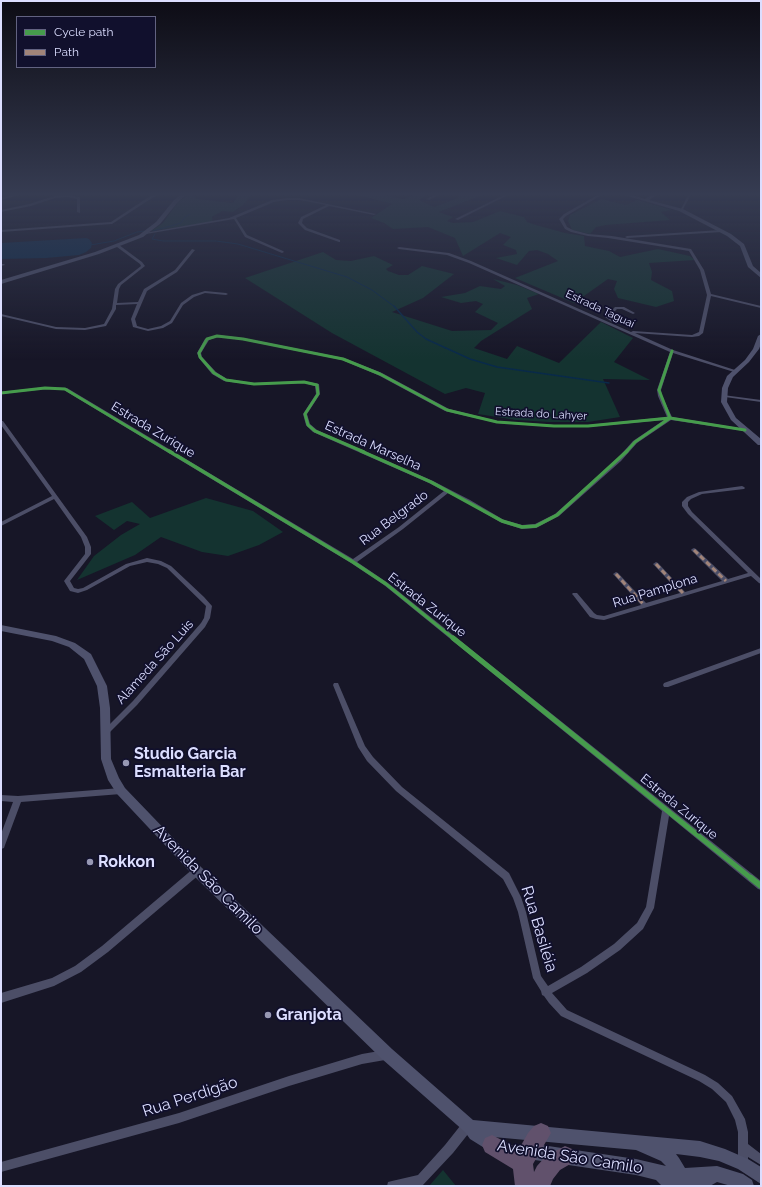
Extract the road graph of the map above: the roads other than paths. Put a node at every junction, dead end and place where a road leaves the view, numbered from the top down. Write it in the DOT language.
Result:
graph roads {
  1 [pos="110,248"];
  2 [pos="121,248"];
  3 [pos="274,248"];
  4 [pos="402,248"];
  5 [pos="680,248"];
  6 [pos="743,248"];
  7 [pos="193,250"];
  8 [pos="282,252"];
  9 [pos="761,276"];
  10 [pos="1,282"];
  11 [pos="226,294"];
  12 [pos="709,296"];
  13 [pos="138,303"];
  14 [pos="116,304"];
  15 [pos="761,307"];
  16 [pos="633,313"];
  17 [pos="1,315"];
  18 [pos="616,326"];
  19 [pos="629,332"];
  20 [pos="761,336"];
  21 [pos="206,338"];
  22 [pos="672,351"];
  23 [pos="736,371"];
  24 [pos="1,393"];
  25 [pos="725,396"];
  26 [pos="761,401"];
  27 [pos="670,418"];
  28 [pos="1,422"];
  29 [pos="745,430"];
  30 [pos="761,443"];
  31 [pos="742,488"];
  32 [pos="447,491"];
  33 [pos="54,497"];
  34 [pos="1,524"];
  35 [pos="694,550"];
  36 [pos="353,562"];
  37 [pos="656,564"];
  38 [pos="616,574"];
  39 [pos="752,574"];
  40 [pos="726,581"];
  41 [pos="761,582"];
  42 [pos="683,593"];
  43 [pos="575,594"];
  44 [pos="644,605"];
  45 [pos="1,628"];
  46 [pos="761,650"];
  47 [pos="336,685"];
  48 [pos="666,685"];
  49 [pos="105,733"];
  50 [pos="121,791"];
  51 [pos="1,798"];
  52 [pos="18,799"];
  53 [pos="666,809"];
  54 [pos="1,845"];
  55 [pos="197,871"];
  56 [pos="761,886"];
  57 [pos="545,992"];
  58 [pos="1,998"];
  59 [pos="387,1054"];
  60 [pos="469,1126"];
  61 [pos="541,1133"];
  62 [pos="630,1141"];
  63 [pos="492,1145"];
  64 [pos="743,1147"];
  65 [pos="565,1156"];
  66 [pos="526,1157"];
  67 [pos="761,1160"];
  68 [pos="743,1164"];
  69 [pos="1,1167"];
  70 [pos="717,1174"];
  71 [pos="761,1176"];
  72 [pos="418,1183"];
  73 [pos="681,1183"];
  74 [pos="392,1186"];
  75 [pos="525,1186"];
  76 [pos="540,1186"];
  77 [pos="699,1186"];
  78 [pos="746,1186"];
  1 -- 10 [label="main road"];
  2 -- 14 [label="street"];
  3 -- 8 [label="street"];
  4 -- 18 [label="street, Estrada Taguaí"];
  5 -- 12 [label="street"];
  6 -- 9 [label="main road"];
  7 -- 13 [label="street"];
  11 -- 13 [label="street"];
  12 -- 15 [label="street"];
  12 -- 19 [label="street"];
  13 -- 14 [label="street"];
  14 -- 17 [label="street"];
  16 -- 18 [label="street"];
  18 -- 19 [label="street, Estrada Taguaí"];
  19 -- 22 [label="street, Estrada Taguaí"];
  20 -- 23 [label="main road"];
  21 -- 27 [label="street, Estrada do Lahyer"];
  21 -- 32 [label="street, Estrada Marselha"];
  22 -- 23 [label="street, Estrada Taguaí"];
  22 -- 27 [label="street"];
  23 -- 25 [label="main road"];
  24 -- 36 [label="street, Estrada Zurique"];
  25 -- 26 [label="street"];
  25 -- 29 [label="main road"];
  27 -- 29 [label="street, Estrada do Lahyer"];
  27 -- 32 [label="street, Estrada Marselha"];
  28 -- 33 [label="street, Alameda São Luis"];
  29 -- 30 [label="main road"];
  31 -- 39 [label="street"];
  32 -- 36 [label="street, Rua Belgrado"];
  33 -- 34 [label="street"];
  33 -- 49 [label="street, Alameda São Luis"];
  35 -- 40 [label="street"];
  36 -- 53 [label="street, Estrada Zurique"];
  37 -- 42 [label="street"];
  38 -- 44 [label="street"];
  39 -- 40 [label="street, Rua Pamplona"];
  39 -- 41 [label="street"];
  40 -- 42 [label="street, Rua Pamplona"];
  42 -- 44 [label="street, Rua Pamplona"];
  43 -- 44 [label="street, Rua Pamplona"];
  45 -- 49 [label="main road, Avenida São Camilo"];
  46 -- 48 [label="street"];
  47 -- 57 [label="street, Rua Basiléia"];
  49 -- 50 [label="main road, Avenida São Camilo"];
  50 -- 52 [label="street"];
  50 -- 55 [label="main road, Avenida São Camilo"];
  51 -- 52 [label="street"];
  52 -- 54 [label="street"];
  53 -- 56 [label="street, Estrada Zurique"];
  53 -- 57 [label="street, Estrada Zurique"];
  55 -- 58 [label="street"];
  55 -- 59 [label="main road, Avenida São Camilo"];
  57 -- 64 [label="street, Rua Basiléia"];
  59 -- 60 [label="main road, Avenida São Camilo"];
  59 -- 69 [label="street, Rua Perdigão"];
  60 -- 61 [label="main road, Avenida São Camilo"];
  60 -- 63 [label="main road, Avenida São Camilo"];
  60 -- 72 [label="street"];
  61 -- 62 [label="main road, Avenida São Camilo"];
  61 -- 66 [label="highway"];
  62 -- 68 [label="main road, Avenida São Camilo"];
  62 -- 73 [label="main road"];
  63 -- 66 [label="highway"];
  64 -- 67 [label="street"];
  64 -- 68 [label="street, Rua Basiléia"];
  65 -- 66 [label="main road, Avenida São Camilo"];
  65 -- 73 [label="main road, Avenida São Camilo"];
  65 -- 76 [label="highway"];
  66 -- 75 [label="highway"];
  68 -- 71 [label="main road, Avenida São Camilo"];
  70 -- 73 [label="main road"];
  70 -- 77 [label="main road"];
  70 -- 78 [label="main road"];
  72 -- 74 [label="street"];
}
